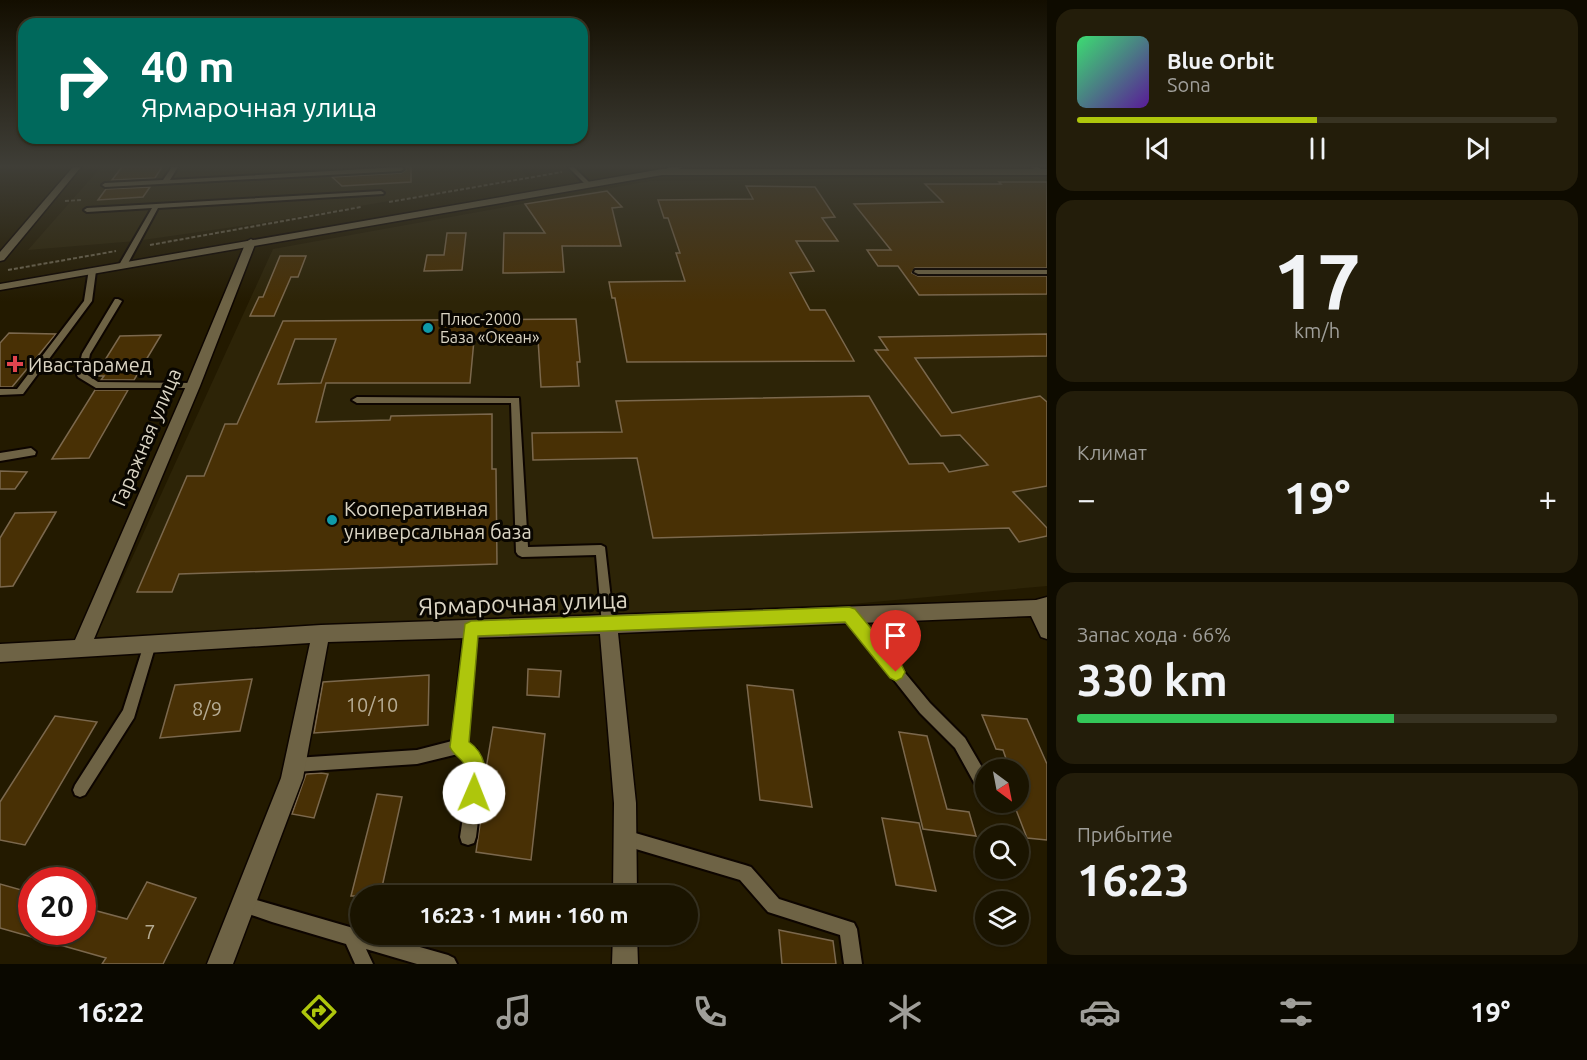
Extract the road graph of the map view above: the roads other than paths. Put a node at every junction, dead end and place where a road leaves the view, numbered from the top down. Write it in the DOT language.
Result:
graph roads {
  1 [pos="39,212"];
  2 [pos="153,212"];
  3 [pos="422,212"];
  4 [pos="251,242"];
  5 [pos="0,258"];
  6 [pos="123,265"];
  7 [pos="92,271"];
  8 [pos="918,272"];
  9 [pos="1047,272"];
  10 [pos="0,287"];
  11 [pos="118,301"];
  12 [pos="193,386"];
  13 [pos="0,392"];
  14 [pos="357,400"];
  15 [pos="31,452"];
  16 [pos="0,457"];
  17 [pos="1041,606"];
  18 [pos="849,615"];
  19 [pos="608,625"];
  20 [pos="471,629"];
  21 [pos="1047,631"];
  22 [pos="321,633"];
  23 [pos="150,644"];
  24 [pos="80,649"];
  25 [pos="0,654"];
  26 [pos="459,747"];
  27 [pos="295,765"];
  28 [pos="975,770"];
  29 [pos="80,789"];
  30 [pos="468,837"];
  31 [pos="625,838"];
  32 [pos="625,885"];
  33 [pos="243,904"];
  34 [pos="350,936"];
  35 [pos="356,945"];
  36 [pos="380,945"];
  37 [pos="625,945"];
  38 [pos="220,964"];
  39 [pos="364,964"];
  40 [pos="448,964"];
  41 [pos="625,964"];
  42 [pos="853,964"];
  1 -- 5 [label="street"];
  2 -- 6 [label="lane"];
  3 -- 4 [label="street"];
  4 -- 6 [label="street"];
  4 -- 12 [label="street, Гаражная улица"];
  6 -- 7 [label="street"];
  7 -- 10 [label="street"];
  7 -- 13 [label="lane"];
  8 -- 9 [label="lane"];
  11 -- 12 [label="lane"];
  12 -- 24 [label="street, Гаражная улица"];
  14 -- 19 [label="lane"];
  15 -- 16 [label="lane"];
  17 -- 18 [label="street, Ярмарочная улица"];
  17 -- 21 [label="street"];
  18 -- 19 [label="street, Ярмарочная улица"];
  18 -- 28 [label="lane"];
  19 -- 20 [label="street, Ярмарочная улица"];
  19 -- 31 [label="street"];
  20 -- 22 [label="street, Ярмарочная улица"];
  20 -- 26 [label="lane"];
  22 -- 23 [label="street, Ярмарочная улица"];
  22 -- 27 [label="street"];
  23 -- 24 [label="street, Ярмарочная улица"];
  23 -- 29 [label="lane"];
  24 -- 25 [label="street, Ярмарочная улица"];
  26 -- 27 [label="lane"];
  26 -- 30 [label="lane"];
  27 -- 33 [label="street"];
  31 -- 32 [label="street"];
  31 -- 42 [label="lane"];
  33 -- 34 [label="lane"];
  33 -- 38 [label="street"];
  35 -- 39 [label="lane"];
  36 -- 40 [label="lane"];
  37 -- 41 [label="street"];
}
